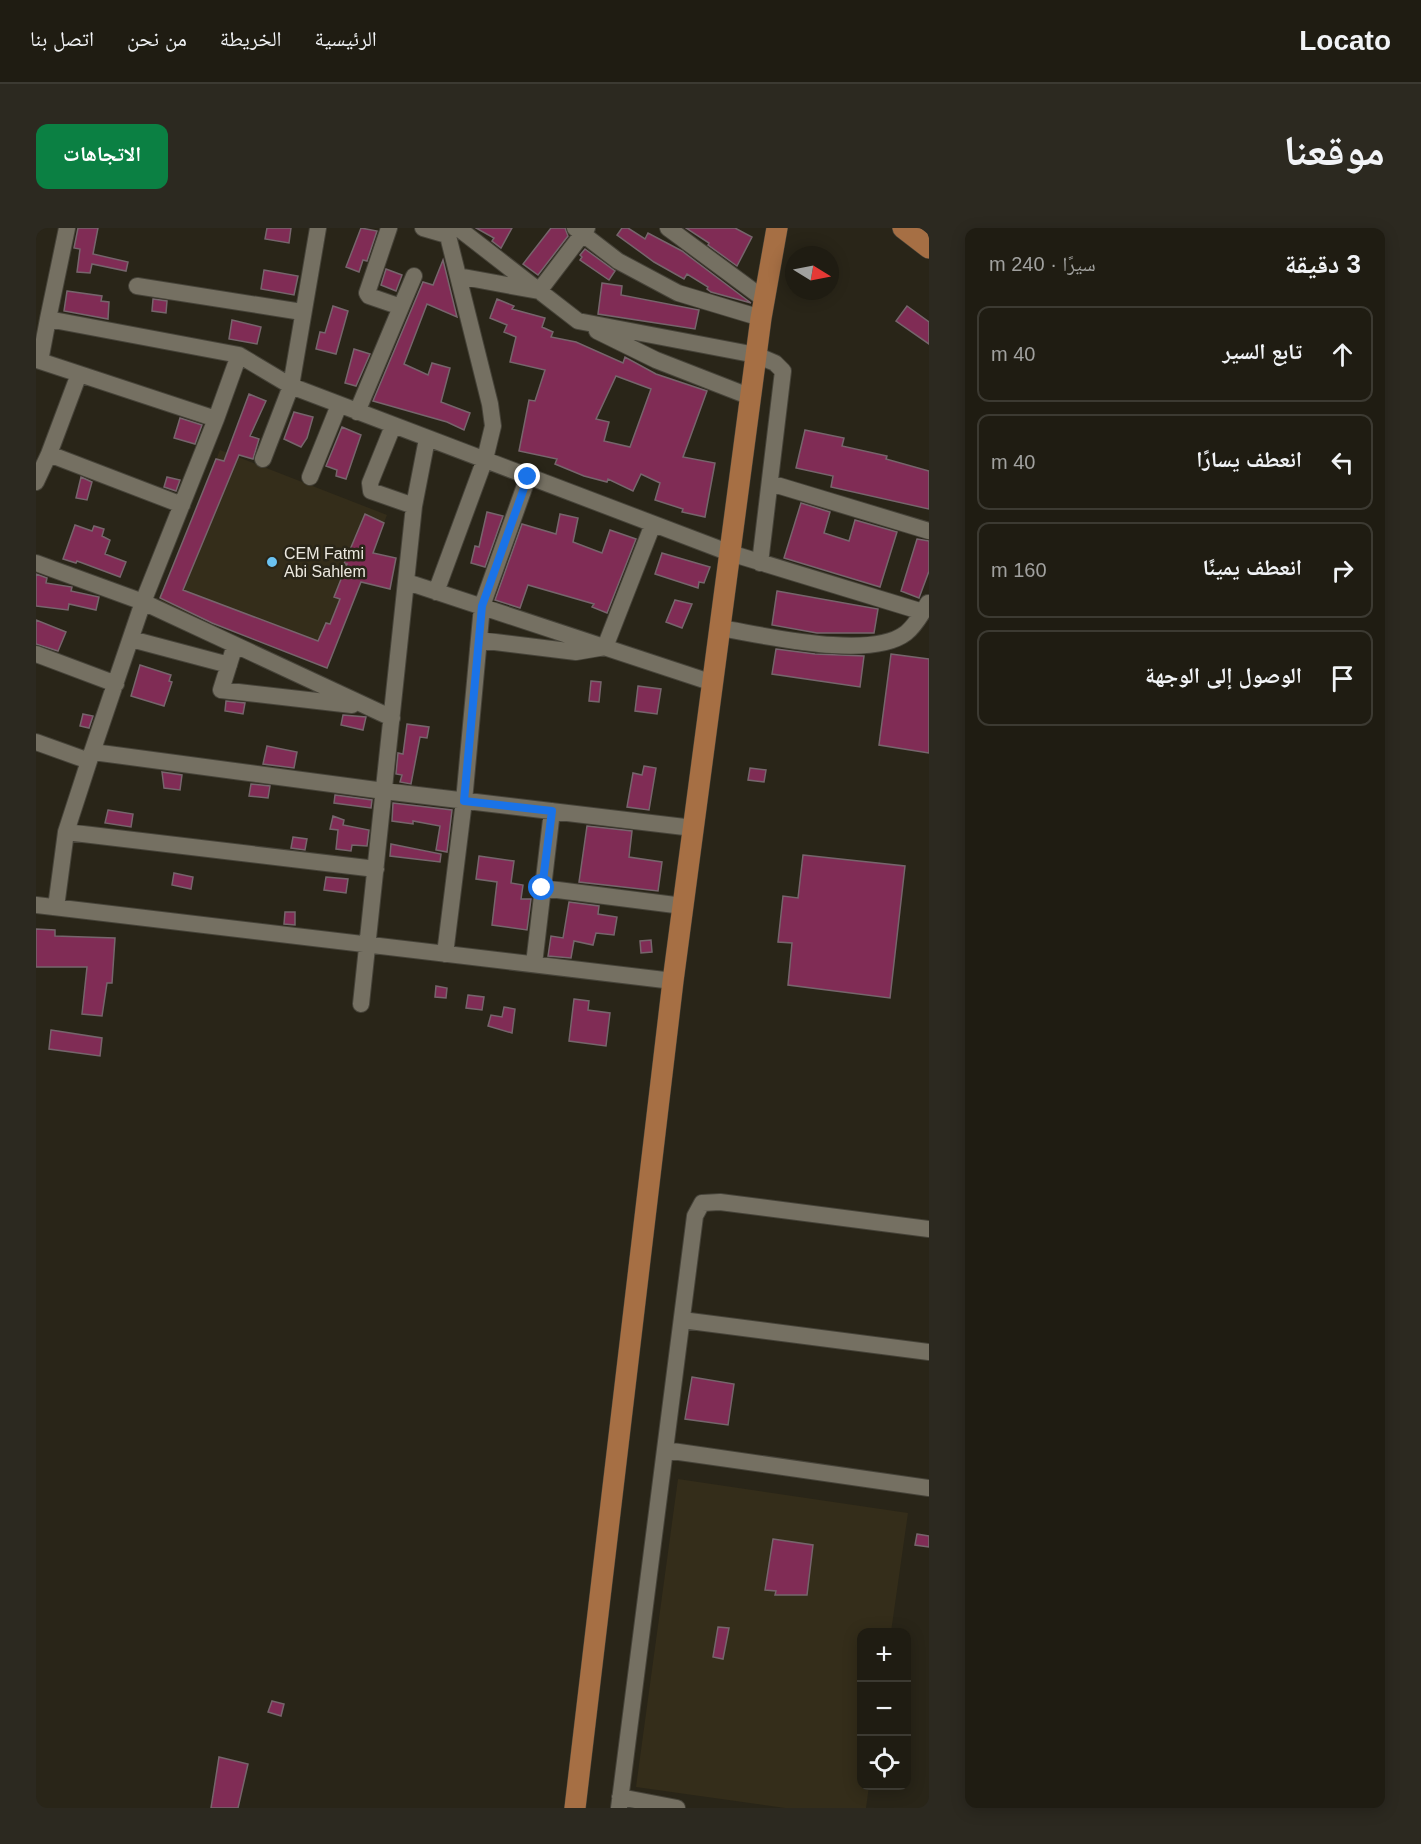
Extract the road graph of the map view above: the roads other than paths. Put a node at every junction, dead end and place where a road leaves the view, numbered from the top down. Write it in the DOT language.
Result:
graph roads {
  1 [pos="67,228"];
  2 [pos="318,228"];
  3 [pos="389,228"];
  4 [pos="423,228"];
  5 [pos="668,228"];
  6 [pos="769,228"];
  7 [pos="777,228"];
  8 [pos="450,230"];
  9 [pos="582,230"];
  10 [pos="770,267"];
  11 [pos="414,276"];
  12 [pos="458,276"];
  13 [pos="137,286"];
  14 [pos="539,291"];
  15 [pos="401,307"];
  16 [pos="763,308"];
  17 [pos="302,312"];
  18 [pos="48,319"];
  19 [pos="578,321"];
  20 [pos="238,355"];
  21 [pos="756,355"];
  22 [pos="38,361"];
  23 [pos="79,374"];
  24 [pos="291,386"];
  25 [pos="751,397"];
  26 [pos="339,405"];
  27 [pos="357,412"];
  28 [pos="216,418"];
  29 [pos="393,426"];
  30 [pos="427,439"];
  31 [pos="50,454"];
  32 [pos="264,459"];
  33 [pos="484,459"];
  34 [pos="310,477"];
  35 [pos="528,477"];
  36 [pos="36,482"];
  37 [pos="770,483"];
  38 [pos="182,505"];
  39 [pos="414,506"];
  40 [pos="653,524"];
  41 [pos="929,531"];
  42 [pos="730,553"];
  43 [pos="36,563"];
  44 [pos="760,563"];
  45 [pos="406,582"];
  46 [pos="436,592"];
  47 [pos="143,602"];
  48 [pos="482,606"];
  49 [pos="926,607"];
  50 [pos="720,628"];
  51 [pos="131,639"];
  52 [pos="479,640"];
  53 [pos="235,645"];
  54 [pos="605,647"];
  55 [pos="36,654"];
  56 [pos="229,665"];
  57 [pos="713,682"];
  58 [pos="116,684"];
  59 [pos="367,707"];
  60 [pos="392,718"];
  61 [pos="36,742"];
  62 [pos="91,757"];
  63 [pos="384,791"];
  64 [pos="464,801"];
  65 [pos="552,811"];
  66 [pos="693,828"];
  67 [pos="66,832"];
  68 [pos="376,869"];
  69 [pos="542,888"];
  70 [pos="36,904"];
  71 [pos="683,906"];
  72 [pos="56,907"];
  73 [pos="368,944"];
  74 [pos="445,954"];
  75 [pos="534,964"];
  76 [pos="673,981"];
  77 [pos="361,1004"];
  78 [pos="929,1229"];
  79 [pos="682,1320"];
  80 [pos="929,1352"];
  81 [pos="665,1450"];
  82 [pos="929,1488"];
  83 [pos="620,1803"];
  84 [pos="575,1808"];
  85 [pos="677,1808"];
  1 -- 18 [label="street"];
  2 -- 17 [label="street"];
  3 -- 15 [label="street"];
  4 -- 8 [label="street"];
  5 -- 16 [label="street"];
  6 -- 10 [label="main road"];
  7 -- 10 [label="main road"];
  8 -- 12 [label="street"];
  8 -- 14 [label="street"];
  9 -- 14 [label="street"];
  9 -- 16 [label="street"];
  10 -- 16 [label="main road"];
  11 -- 15 [label="street"];
  12 -- 14 [label="street"];
  12 -- 33 [label="street"];
  13 -- 17 [label="street"];
  14 -- 19 [label="street"];
  15 -- 27 [label="street"];
  16 -- 21 [label="main road"];
  17 -- 24 [label="street"];
  18 -- 20 [label="street"];
  18 -- 22 [label="street"];
  19 -- 21 [label="street"];
  19 -- 25 [label="street"];
  20 -- 24 [label="street"];
  20 -- 28 [label="street"];
  21 -- 25 [label="main road"];
  21 -- 37 [label="street"];
  22 -- 23 [label="street"];
  23 -- 28 [label="street"];
  23 -- 31 [label="street"];
  24 -- 26 [label="street"];
  24 -- 32 [label="street"];
  25 -- 42 [label="main road"];
  26 -- 27 [label="street"];
  26 -- 34 [label="street"];
  27 -- 29 [label="street"];
  28 -- 38 [label="street"];
  29 -- 30 [label="street"];
  29 -- 39 [label="street"];
  30 -- 33 [label="street"];
  30 -- 39 [label="street"];
  31 -- 36 [label="street"];
  31 -- 38 [label="street"];
  33 -- 35 [label="street"];
  33 -- 46 [label="street"];
  35 -- 40 [label="street"];
  35 -- 48 [label="street"];
  37 -- 41 [label="street"];
  37 -- 44 [label="street"];
  38 -- 47 [label="street"];
  39 -- 45 [label="street"];
  40 -- 42 [label="street"];
  40 -- 54 [label="street"];
  42 -- 44 [label="street"];
  42 -- 50 [label="main road"];
  43 -- 47 [label="street"];
  44 -- 49 [label="street"];
  45 -- 46 [label="street"];
  45 -- 60 [label="street"];
  46 -- 48 [label="street"];
  47 -- 51 [label="street"];
  47 -- 53 [label="street"];
  48 -- 52 [label="street"];
  48 -- 54 [label="street"];
  49 -- 50 [label="street"];
  50 -- 57 [label="main road"];
  51 -- 56 [label="street"];
  51 -- 58 [label="street"];
  52 -- 54 [label="street"];
  52 -- 64 [label="street"];
  53 -- 56 [label="street"];
  53 -- 59 [label="street"];
  54 -- 57 [label="street"];
  55 -- 58 [label="street"];
  56 -- 59 [label="street"];
  57 -- 66 [label="main road"];
  58 -- 62 [label="street"];
  59 -- 60 [label="street"];
  60 -- 63 [label="street"];
  61 -- 62 [label="street"];
  62 -- 63 [label="street"];
  62 -- 67 [label="street"];
  63 -- 64 [label="street"];
  63 -- 68 [label="street"];
  64 -- 65 [label="street"];
  64 -- 74 [label="street"];
  65 -- 66 [label="street"];
  65 -- 69 [label="street"];
  66 -- 71 [label="main road"];
  67 -- 68 [label="street"];
  67 -- 72 [label="street"];
  68 -- 73 [label="street"];
  69 -- 71 [label="street"];
  69 -- 75 [label="street"];
  70 -- 72 [label="street"];
  71 -- 76 [label="main road"];
  72 -- 73 [label="street"];
  73 -- 74 [label="street"];
  73 -- 77 [label="street"];
  74 -- 75 [label="street"];
  75 -- 76 [label="street"];
  76 -- 84 [label="main road"];
  78 -- 79 [label="street"];
  79 -- 80 [label="street"];
  79 -- 81 [label="street"];
  81 -- 82 [label="street"];
  81 -- 83 [label="street"];
  83 -- 85 [label="street"];
}
